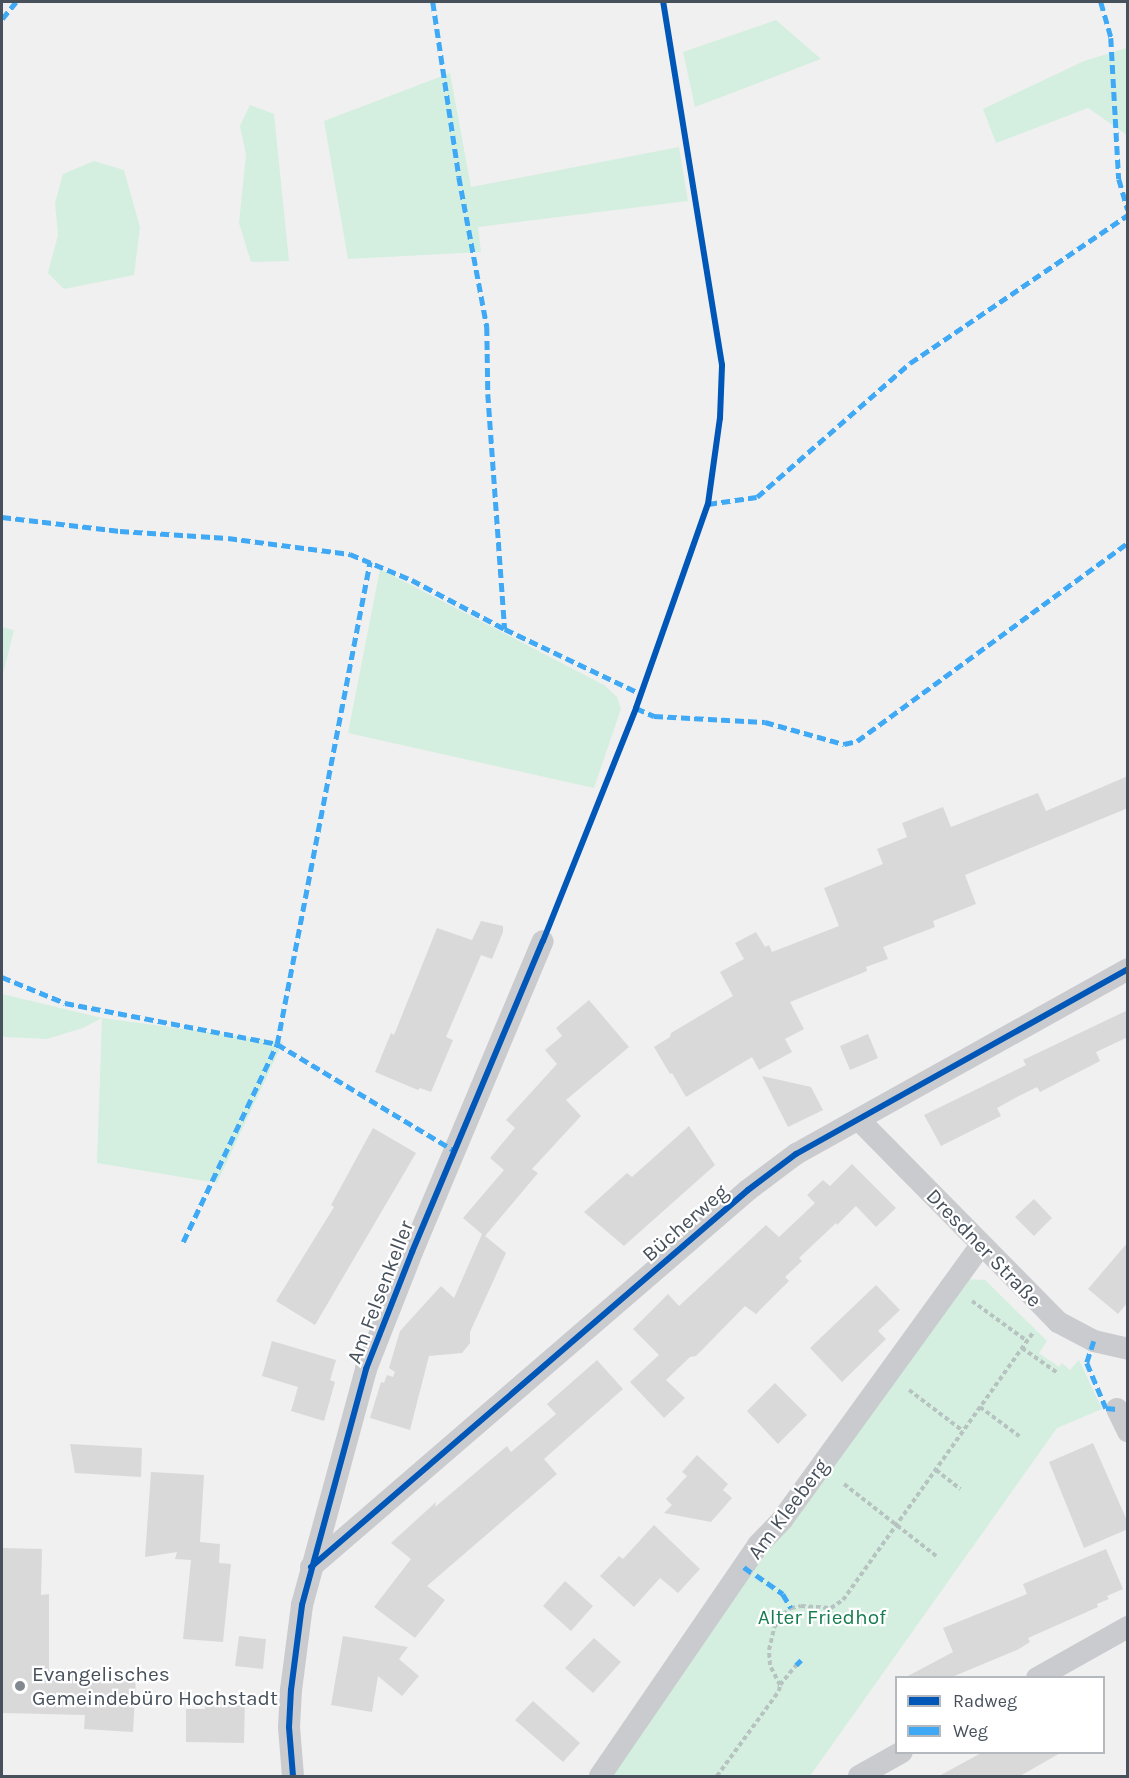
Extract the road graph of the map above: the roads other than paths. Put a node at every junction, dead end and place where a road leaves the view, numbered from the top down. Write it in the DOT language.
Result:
graph roads {
  1 [pos="543,941"];
  2 [pos="1128,969"];
  3 [pos="859,1120"];
  4 [pos="981,1245"];
  5 [pos="1128,1349"];
  6 [pos="1117,1409"];
  7 [pos="1128,1432"];
  8 [pos="311,1567"];
  9 [pos="1128,1627"];
  10 [pos="1039,1676"];
  11 [pos="898,1754"];
  12 [pos="293,1776"];
  13 [pos="600,1776"];
  14 [pos="859,1776"];
  1 -- 8 [label="street, Am Felsenkeller"];
  2 -- 3 [label="street, Bücherweg"];
  3 -- 4 [label="street, Dresdner Straße"];
  3 -- 8 [label="street, Bücherweg"];
  4 -- 5 [label="street, Dresdner Straße"];
  4 -- 13 [label="street, Am Kleeberg"];
  6 -- 7 [label="street"];
  8 -- 12 [label="street, Am Felsenkeller"];
  9 -- 10 [label="street"];
  11 -- 14 [label="street"];
}
